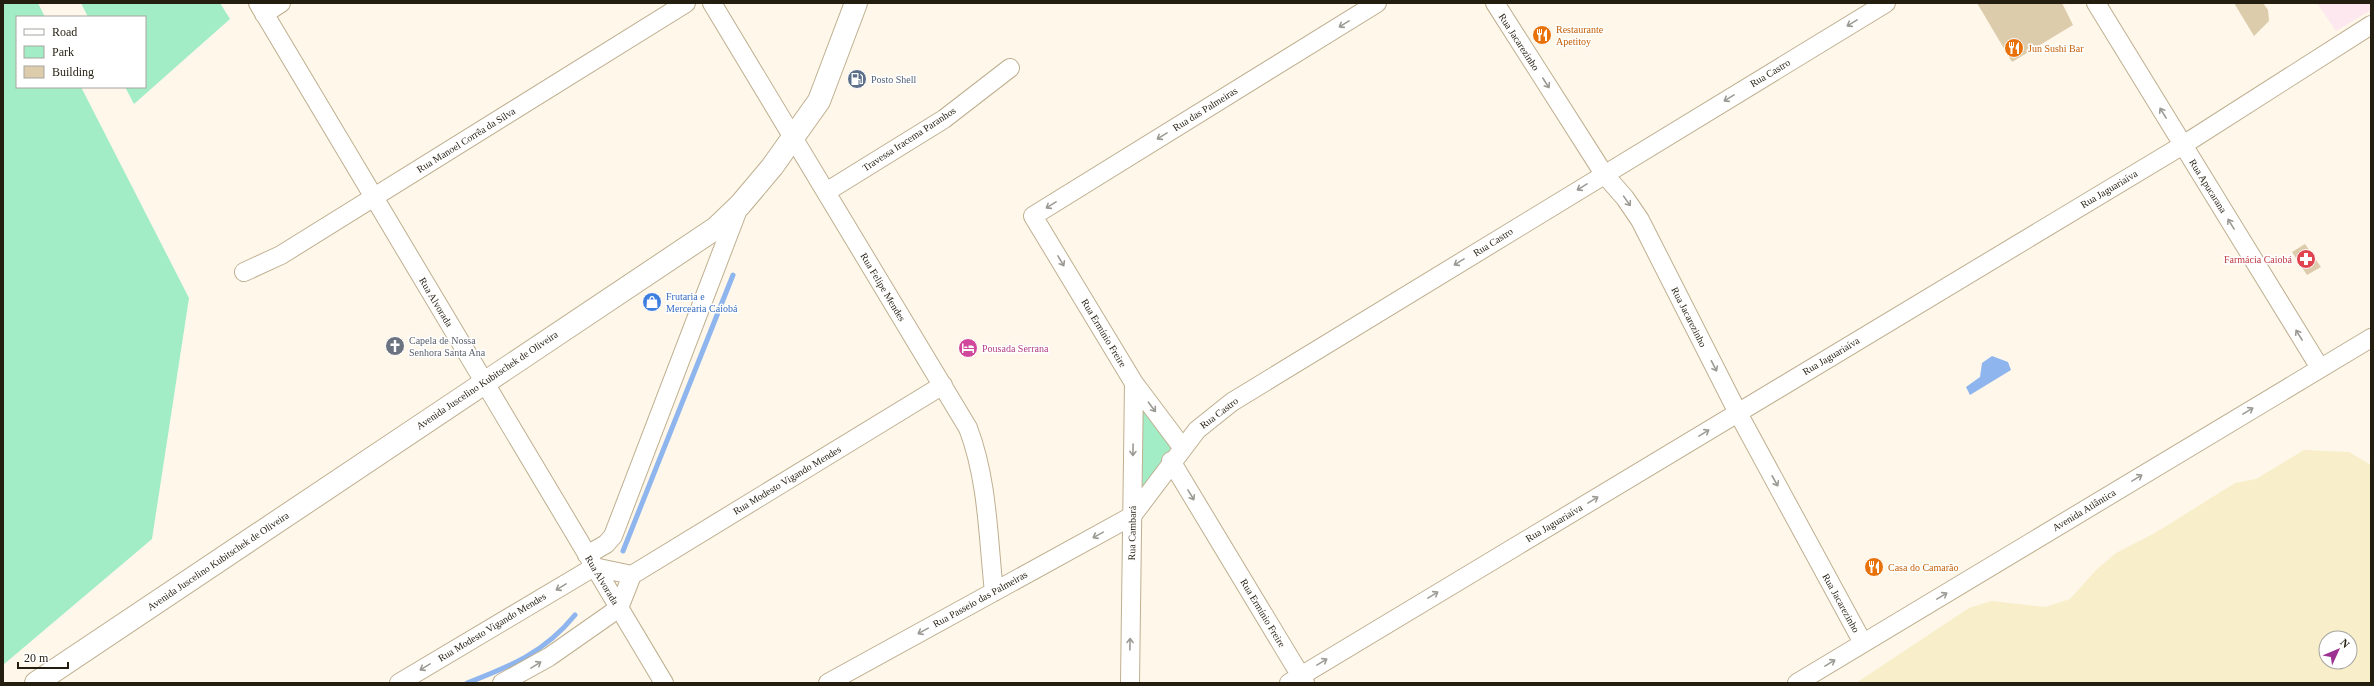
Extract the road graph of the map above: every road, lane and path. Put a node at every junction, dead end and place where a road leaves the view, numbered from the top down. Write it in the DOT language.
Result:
graph roads {
  1 [pos="281,3"];
  2 [pos="686,3"];
  3 [pos="712,3"];
  4 [pos="856,3"];
  5 [pos="1377,3"];
  6 [pos="1495,3"];
  7 [pos="1886,3"];
  8 [pos="2096,3"];
  9 [pos="261,8"];
  10 [pos="2371,25"];
  11 [pos="1010,68"];
  12 [pos="793,137"];
  13 [pos="2183,145"];
  14 [pos="1604,174"];
  15 [pos="826,192"];
  16 [pos="374,198"];
  17 [pos="740,205"];
  18 [pos="1033,216"];
  19 [pos="244,272"];
  20 [pos="2371,338"];
  21 [pos="2320,368"];
  22 [pos="484,382"];
  23 [pos="1134,382"];
  24 [pos="942,385"];
  25 [pos="1738,413"];
  26 [pos="1182,447"];
  27 [pos="1171,461"];
  28 [pos="1132,516"];
  29 [pos="591,561"];
  30 [pos="632,575"];
  31 [pos="994,592"];
  32 [pos="619,608"];
  33 [pos="1863,643"];
  34 [pos="1298,680"];
  35 [pos="36,683"];
  36 [pos="399,683"];
  37 [pos="502,683"];
  38 [pos="664,683"];
  39 [pos="828,683"];
  40 [pos="1130,683"];
  41 [pos="1797,683"];
  1 -- 9 [label="street"];
  2 -- 16 [label="street, Rua Manoel Corrêa da Silva"];
  3 -- 12 [label="street, Rua Felipe Mendes"];
  4 -- 12 [label="main road, Avenida Juscelino Kubitschek de Oliveira"];
  5 -- 18 [label="street, Rua das Palmeiras, one-way"];
  6 -- 14 [label="street, Rua Jacarezinho, one-way"];
  7 -- 14 [label="street, Rua Castro, one-way"];
  13 -- 8 [label="street, Rua Apucarana, one-way"];
  9 -- 16 [label="street, Rua Alvorada"];
  10 -- 13 [label="street, Rua Jaguariaíva"];
  11 -- 15 [label="street, Travessa Iracema Paranhos"];
  12 -- 15 [label="street, Rua Felipe Mendes"];
  12 -- 17 [label="main road, Avenida Juscelino Kubitschek de Oliveira"];
  21 -- 13 [label="street, Rua Apucarana, one-way"];
  13 -- 25 [label="street, Rua Jaguariaíva"];
  14 -- 25 [label="street, Rua Jacarezinho, one-way"];
  14 -- 26 [label="street, Rua Castro, one-way"];
  15 -- 24 [label="street, Rua Felipe Mendes"];
  16 -- 19 [label="street, Rua Manoel Corrêa da Silva"];
  16 -- 22 [label="street, Rua Alvorada"];
  17 -- 22 [label="main road, Avenida Juscelino Kubitschek de Oliveira"];
  17 -- 29 [label="street, Rua Modesto Vigando Mendes"];
  18 -- 23 [label="street, Rua Ermínio Freire, one-way"];
  20 -- 21 [label="street, Avenida Atlântica"];
  33 -- 21 [label="street, Avenida Atlântica, one-way"];
  22 -- 29 [label="street, Rua Alvorada"];
  22 -- 35 [label="main road, Avenida Juscelino Kubitschek de Oliveira"];
  23 -- 26 [label="street, Rua Ermínio Freire, one-way"];
  23 -- 28 [label="street, Rua Cambará, one-way"];
  24 -- 30 [label="street, Rua Modesto Vigando Mendes"];
  24 -- 31 [label="street, Rua Felipe Mendes"];
  25 -- 33 [label="street, Rua Jacarezinho, one-way"];
  34 -- 25 [label="street, Rua Jaguariaíva, one-way"];
  26 -- 27 [label="street, Rua Castro"];
  27 -- 28 [label="street, Rua Castro"];
  27 -- 34 [label="street, Rua Ermínio Freire, one-way"];
  28 -- 31 [label="street, Rua Passeio das Palmeiras, one-way"];
  40 -- 28 [label="street, Rua Cambará, one-way"];
  29 -- 30 [label="street"];
  29 -- 32 [label="street, Rua Alvorada"];
  29 -- 36 [label="street, Rua Modesto Vigando Mendes, one-way"];
  30 -- 32 [label="street"];
  31 -- 39 [label="street, Rua Passeio das Palmeiras, one-way"];
  37 -- 32 [label="street, one-way"];
  32 -- 38 [label="street, Rua Alvorada"];
  41 -- 33 [label="street, Avenida Atlântica, one-way"];
}
